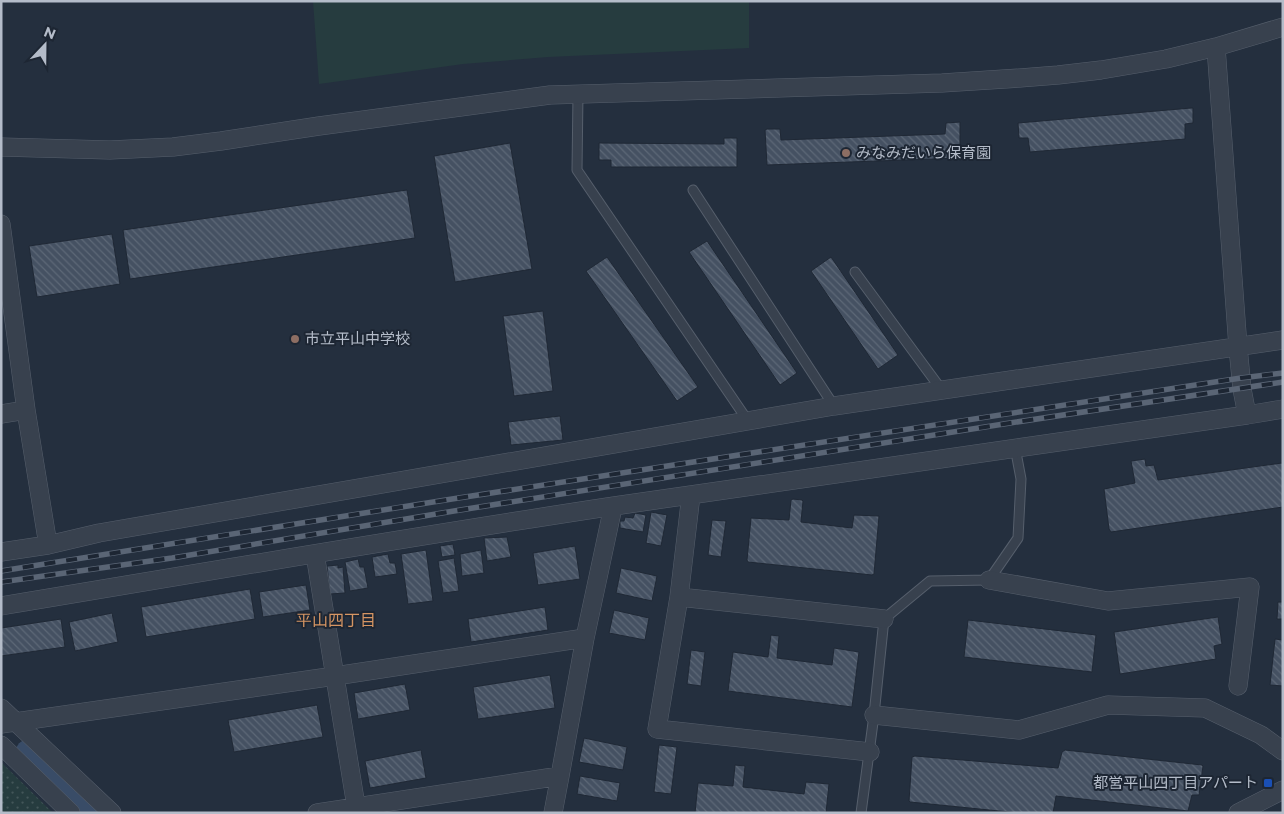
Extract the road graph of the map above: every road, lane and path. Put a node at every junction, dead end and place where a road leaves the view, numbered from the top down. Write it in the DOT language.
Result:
graph roads {
  1 [pos="1283,27"];
  2 [pos="1216,47"];
  3 [pos="578,94"];
  4 [pos="1,147"];
  5 [pos="693,190"];
  6 [pos="1,224"];
  7 [pos="855,272"];
  8 [pos="5,286"];
  9 [pos="1283,340"];
  10 [pos="1238,347"];
  11 [pos="941,389"];
  12 [pos="834,406"];
  13 [pos="1283,409"];
  14 [pos="26,410"];
  15 [pos="1,414"];
  16 [pos="1247,415"];
  17 [pos="748,421"];
  18 [pos="1015,448"];
  19 [pos="691,495"];
  20 [pos="613,507"];
  21 [pos="48,545"];
  22 [pos="1,552"];
  23 [pos="315,554"];
  24 [pos="989,580"];
  25 [pos="679,597"];
  26 [pos="1,606"];
  27 [pos="884,619"];
  28 [pos="584,638"];
  29 [pos="335,676"];
  30 [pos="1238,686"];
  31 [pos="1,708"];
  32 [pos="874,715"];
  33 [pos="8,723"];
  34 [pos="1,745"];
  35 [pos="1283,751"];
  36 [pos="870,752"];
  37 [pos="560,776"];
  38 [pos="1283,790"];
  39 [pos="356,806"];
  40 [pos="1265,806"];
  41 [pos="71,813"];
  42 [pos="112,813"];
  43 [pos="317,813"];
  44 [pos="553,813"];
  45 [pos="862,813"];
  46 [pos="1238,813"];
  1 -- 2 [label="street"];
  2 -- 3 [label="street"];
  2 -- 10 [label="street"];
  3 -- 4 [label="street"];
  3 -- 17 [label="lane"];
  5 -- 12 [label="lane"];
  6 -- 8 [label="street"];
  7 -- 11 [label="lane"];
  8 -- 14 [label="street"];
  9 -- 10 [label="street"];
  10 -- 11 [label="street"];
  10 -- 16 [label="street"];
  11 -- 12 [label="street"];
  12 -- 17 [label="street"];
  13 -- 16 [label="street"];
  14 -- 15 [label="street"];
  14 -- 21 [label="street"];
  16 -- 18 [label="street"];
  17 -- 21 [label="street"];
  18 -- 19 [label="street"];
  18 -- 24 [label="lane"];
  19 -- 20 [label="street"];
  19 -- 25 [label="street"];
  20 -- 23 [label="street"];
  20 -- 28 [label="street"];
  21 -- 22 [label="street"];
  23 -- 26 [label="street"];
  23 -- 29 [label="street"];
  24 -- 27 [label="lane"];
  24 -- 30 [label="street"];
  25 -- 27 [label="street"];
  25 -- 36 [label="street"];
  27 -- 32 [label="lane"];
  28 -- 29 [label="street"];
  28 -- 37 [label="street"];
  29 -- 33 [label="street"];
  29 -- 39 [label="street"];
  31 -- 33 [label="street"];
  32 -- 35 [label="street"];
  32 -- 36 [label="lane"];
  33 -- 42 [label="street"];
  34 -- 41 [label="street"];
  36 -- 45 [label="lane"];
  37 -- 39 [label="street"];
  37 -- 44 [label="street"];
  38 -- 40 [label="street"];
  39 -- 43 [label="street"];
  40 -- 46 [label="street"];
}
